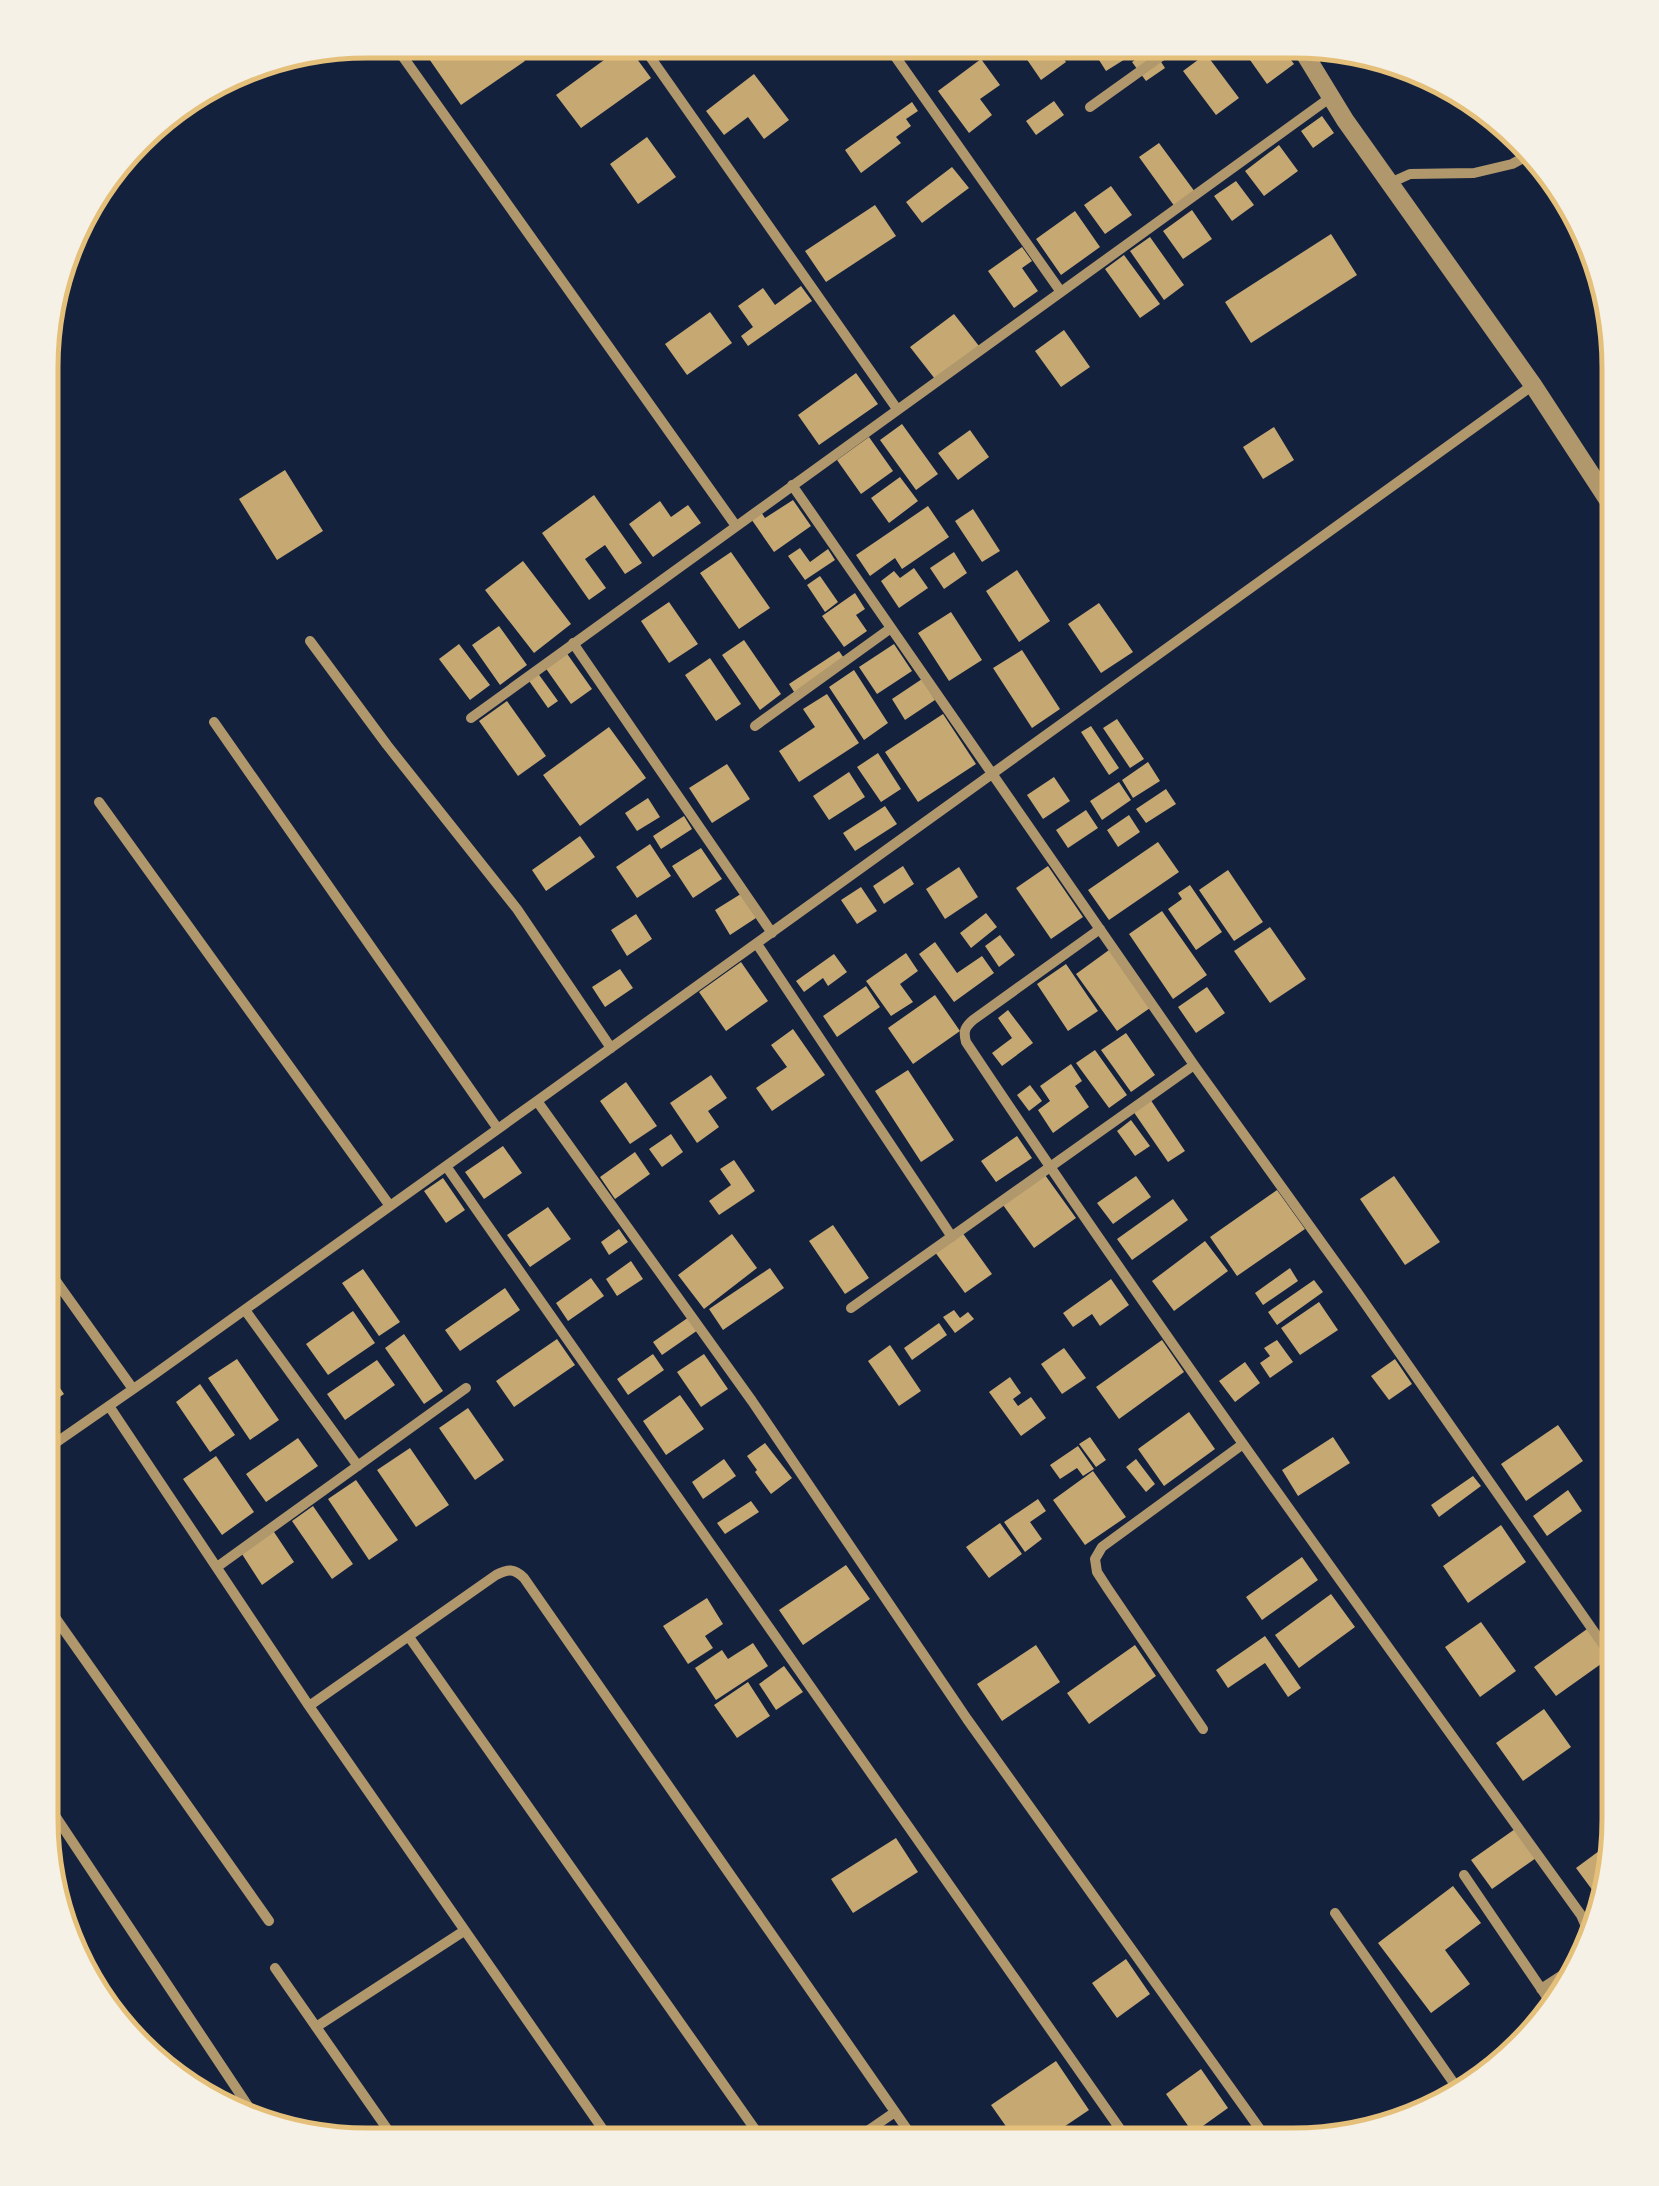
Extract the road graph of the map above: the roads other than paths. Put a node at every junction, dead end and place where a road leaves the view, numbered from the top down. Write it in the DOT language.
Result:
graph roads {
  1 [pos="404,58"];
  2 [pos="651,58"];
  3 [pos="895,58"];
  4 [pos="1159,58"];
  5 [pos="1308,59"];
  6 [pos="1331,97"];
  7 [pos="1090,107"];
  8 [pos="1521,159"];
  9 [pos="1390,183"];
  10 [pos="1061,292"];
  11 [pos="1533,385"];
  12 [pos="898,410"];
  13 [pos="792,486"];
  14 [pos="1602,491"];
  15 [pos="736,526"];
  16 [pos="891,628"];
  17 [pos="310,640"];
  18 [pos="573,643"];
  19 [pos="471,718"];
  20 [pos="214,722"];
  21 [pos="755,726"];
  22 [pos="994,775"];
  23 [pos="99,802"];
  24 [pos="1100,929"];
  25 [pos="772,933"];
  26 [pos="758,944"];
  27 [pos="612,1048"];
  28 [pos="1194,1065"];
  29 [pos="537,1102"];
  30 [pos="498,1130"];
  31 [pos="446,1166"];
  32 [pos="1050,1168"];
  33 [pos="390,1206"];
  34 [pos="952,1237"];
  35 [pos="58,1284"];
  36 [pos="850,1308"];
  37 [pos="246,1310"];
  38 [pos="466,1388"];
  39 [pos="133,1390"];
  40 [pos="109,1406"];
  41 [pos="58,1440"];
  42 [pos="1243,1444"];
  43 [pos="358,1466"];
  44 [pos="216,1567"];
  45 [pos="58,1622"];
  46 [pos="409,1637"];
  47 [pos="1601,1642"];
  48 [pos="309,1706"];
  49 [pos="1203,1729"];
  50 [pos="58,1820"];
  51 [pos="1464,1874"];
  52 [pos="1335,1914"];
  53 [pos="269,1922"];
  54 [pos="1584,1922"];
  55 [pos="464,1930"];
  56 [pos="275,1968"];
  57 [pos="1556,1980"];
  58 [pos="1541,1989"];
  59 [pos="1546,1996"];
  60 [pos="316,2027"];
  61 [pos="1453,2082"];
  62 [pos="247,2105"];
  63 [pos="895,2112"];
  64 [pos="387,2128"];
  65 [pos="602,2128"];
  66 [pos="755,2128"];
  67 [pos="871,2128"];
  68 [pos="906,2128"];
  69 [pos="1119,2128"];
  70 [pos="1259,2128"];
  1 -- 15 [label="street"];
  2 -- 12 [label="street"];
  3 -- 10 [label="street"];
  4 -- 7 [label="street"];
  5 -- 6 [label="street"];
  6 -- 9 [label="street"];
  6 -- 10 [label="street"];
  8 -- 9 [label="street"];
  9 -- 11 [label="street"];
  10 -- 12 [label="street"];
  11 -- 14 [label="street"];
  11 -- 22 [label="street"];
  12 -- 13 [label="street"];
  13 -- 15 [label="street"];
  13 -- 16 [label="street"];
  15 -- 18 [label="street"];
  16 -- 21 [label="street"];
  16 -- 22 [label="street"];
  17 -- 27 [label="street"];
  18 -- 19 [label="street"];
  18 -- 25 [label="street"];
  20 -- 30 [label="street"];
  22 -- 24 [label="street"];
  22 -- 25 [label="street"];
  23 -- 33 [label="street"];
  24 -- 28 [label="street"];
  24 -- 32 [label="street"];
  25 -- 26 [label="street"];
  26 -- 27 [label="street"];
  26 -- 34 [label="street"];
  27 -- 29 [label="street"];
  28 -- 32 [label="street"];
  28 -- 47 [label="street"];
  29 -- 30 [label="street"];
  29 -- 70 [label="street"];
  30 -- 31 [label="street"];
  31 -- 33 [label="street"];
  31 -- 69 [label="street"];
  32 -- 34 [label="street"];
  32 -- 42 [label="street"];
  33 -- 37 [label="street"];
  34 -- 36 [label="street"];
  35 -- 39 [label="street"];
  37 -- 39 [label="street"];
  37 -- 43 [label="street"];
  38 -- 43 [label="street"];
  39 -- 40 [label="street"];
  40 -- 41 [label="street"];
  40 -- 44 [label="street"];
  42 -- 49 [label="street"];
  42 -- 54 [label="street"];
  43 -- 44 [label="street"];
  44 -- 48 [label="street"];
  45 -- 53 [label="street"];
  46 -- 48 [label="street"];
  46 -- 63 [label="street"];
  46 -- 66 [label="street"];
  48 -- 55 [label="street"];
  50 -- 62 [label="street"];
  51 -- 58 [label="street"];
  52 -- 61 [label="street"];
  55 -- 60 [label="street"];
  55 -- 65 [label="street"];
  56 -- 60 [label="street"];
  57 -- 58 [label="street"];
  58 -- 59 [label="street"];
  60 -- 64 [label="street"];
  63 -- 67 [label="street"];
  63 -- 68 [label="street"];
}
